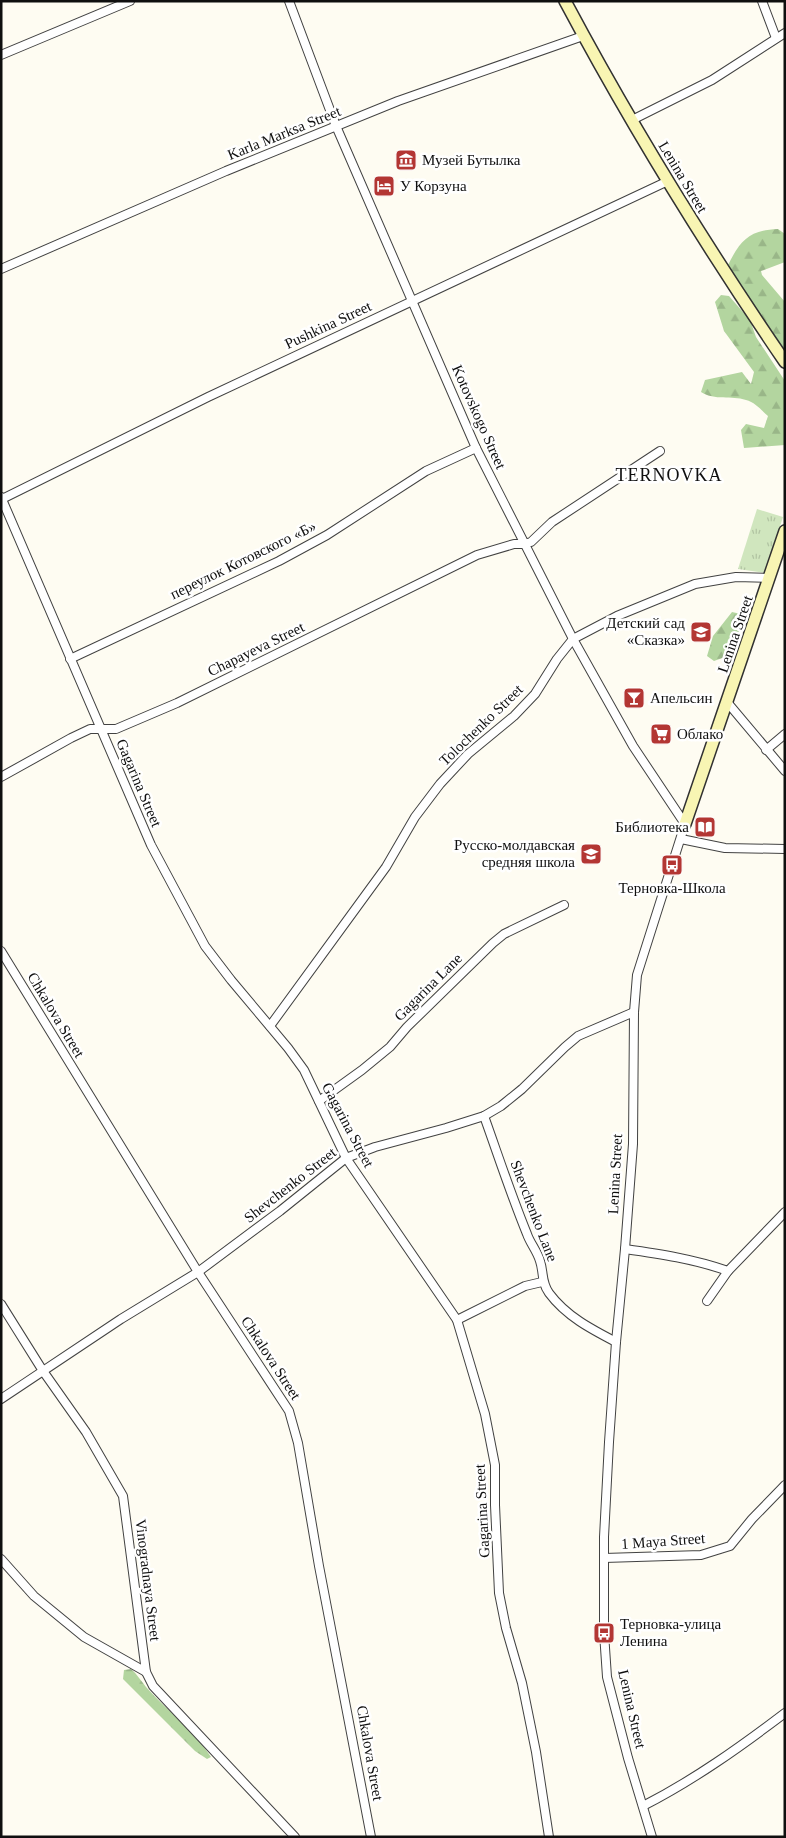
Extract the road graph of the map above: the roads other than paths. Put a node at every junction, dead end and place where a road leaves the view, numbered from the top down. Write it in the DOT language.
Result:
graph roads {
  1 [pos="130,1"];
  2 [pos="289,1"];
  3 [pos="565,1"];
  4 [pos="762,1"];
  5 [pos="785,33"];
  6 [pos="583,36"];
  7 [pos="776,38"];
  8 [pos="1,56"];
  9 [pos="632,120"];
  10 [pos="336,126"];
  11 [pos="668,181"];
  12 [pos="1,269"];
  13 [pos="412,302"];
  14 [pos="785,362"];
  15 [pos="476,448"];
  16 [pos="660,451"];
  17 [pos="2,498"];
  18 [pos="784,538"];
  19 [pos="524,544"];
  20 [pos="769,578"];
  21 [pos="574,639"];
  22 [pos="70,659"];
  23 [pos="727,702"];
  24 [pos="101,729"];
  25 [pos="785,734"];
  26 [pos="766,750"];
  27 [pos="785,771"];
  28 [pos="1,778"];
  29 [pos="685,824"];
  30 [pos="681,839"];
  31 [pos="785,849"];
  32 [pos="564,905"];
  33 [pos="1,951"];
  34 [pos="634,1012"];
  35 [pos="270,1026"];
  36 [pos="319,1101"];
  37 [pos="484,1116"];
  38 [pos="346,1158"];
  39 [pos="785,1212"];
  40 [pos="626,1249"];
  41 [pos="728,1271"];
  42 [pos="198,1272"];
  43 [pos="542,1282"];
  44 [pos="708,1301"];
  45 [pos="1,1304"];
  46 [pos="458,1320"];
  47 [pos="616,1342"];
  48 [pos="44,1371"];
  49 [pos="1,1399"];
  50 [pos="785,1485"];
  51 [pos="1,1558"];
  52 [pos="604,1558"];
  53 [pos="144,1656"];
  54 [pos="135,1666"];
  55 [pos="146,1672"];
  56 [pos="785,1713"];
  57 [pos="643,1806"];
  58 [pos="295,1837"];
  59 [pos="371,1837"];
  60 [pos="549,1837"];
  61 [pos="652,1837"];
  1 -- 8 [label="street"];
  2 -- 10 [label="street, Kotovskogo Street"];
  3 -- 6 [label="street, Lenina Street"];
  4 -- 7 [label="street"];
  5 -- 7 [label="street"];
  6 -- 9 [label="street, Lenina Street"];
  6 -- 10 [label="street, Karla Marksa Street"];
  7 -- 9 [label="street"];
  9 -- 11 [label="street, Lenina Street"];
  10 -- 12 [label="street, Karla Marksa Street"];
  10 -- 13 [label="street, Kotovskogo Street"];
  11 -- 13 [label="street, Pushkina Street"];
  11 -- 14 [label="street, Lenina Street"];
  13 -- 15 [label="street, Kotovskogo Street"];
  13 -- 17 [label="street, Pushkina Street"];
  15 -- 19 [label="street, Kotovskogo Street"];
  15 -- 22 [label="street, переулок Котовского «Б»"];
  16 -- 19 [label="street"];
  17 -- 22 [label="street, Gagarina Street"];
  18 -- 20 [label="street, Lenina Street"];
  19 -- 21 [label="street, Kotovskogo Street"];
  19 -- 24 [label="street, Chapayeva Street"];
  20 -- 21 [label="street, Tolochenko Street"];
  20 -- 23 [label="street, Lenina Street"];
  21 -- 29 [label="street, Kotovskogo Street"];
  21 -- 35 [label="street, Tolochenko Street"];
  22 -- 24 [label="street, Gagarina Street"];
  23 -- 26 [label="street"];
  23 -- 29 [label="street, Lenina Street"];
  24 -- 28 [label="street, Chapayeva Street"];
  24 -- 35 [label="street, Gagarina Street"];
  25 -- 26 [label="street"];
  26 -- 27 [label="street"];
  29 -- 30 [label="street, Lenina Street"];
  30 -- 31 [label="street"];
  30 -- 34 [label="street, Lenina Street"];
  32 -- 36 [label="street, Gagarina Lane"];
  33 -- 42 [label="street, Chkalova Street"];
  34 -- 37 [label="street, Shevchenko Street"];
  34 -- 40 [label="street, Lenina Street"];
  35 -- 36 [label="street, Gagarina Street"];
  36 -- 38 [label="street, Gagarina Street"];
  37 -- 38 [label="street, Shevchenko Street"];
  37 -- 43 [label="street, Shevchenko Lane"];
  38 -- 42 [label="street, Shevchenko Street"];
  38 -- 46 [label="street, Gagarina Street"];
  39 -- 41 [label="street"];
  40 -- 41 [label="street"];
  40 -- 47 [label="street, Lenina Street"];
  41 -- 44 [label="street"];
  42 -- 48 [label="street, Shevchenko Street"];
  42 -- 59 [label="street, Chkalova Street"];
  43 -- 46 [label="street"];
  43 -- 47 [label="street, Shevchenko Lane"];
  45 -- 48 [label="street, Vinogradnaya Street"];
  46 -- 60 [label="street, Gagarina Street"];
  47 -- 52 [label="street, Lenina Street"];
  48 -- 49 [label="street, Shevchenko Street"];
  48 -- 53 [label="street, Vinogradnaya Street"];
  50 -- 52 [label="street, 1 Maya Street"];
  51 -- 54 [label="street"];
  52 -- 57 [label="street, Lenina Street"];
  53 -- 54 [label="street"];
  53 -- 55 [label="street, Vinogradnaya Street"];
  54 -- 55 [label="street"];
  55 -- 58 [label="street, Vinogradnaya Street"];
  56 -- 57 [label="street"];
  57 -- 61 [label="street, Lenina Street"];
}
